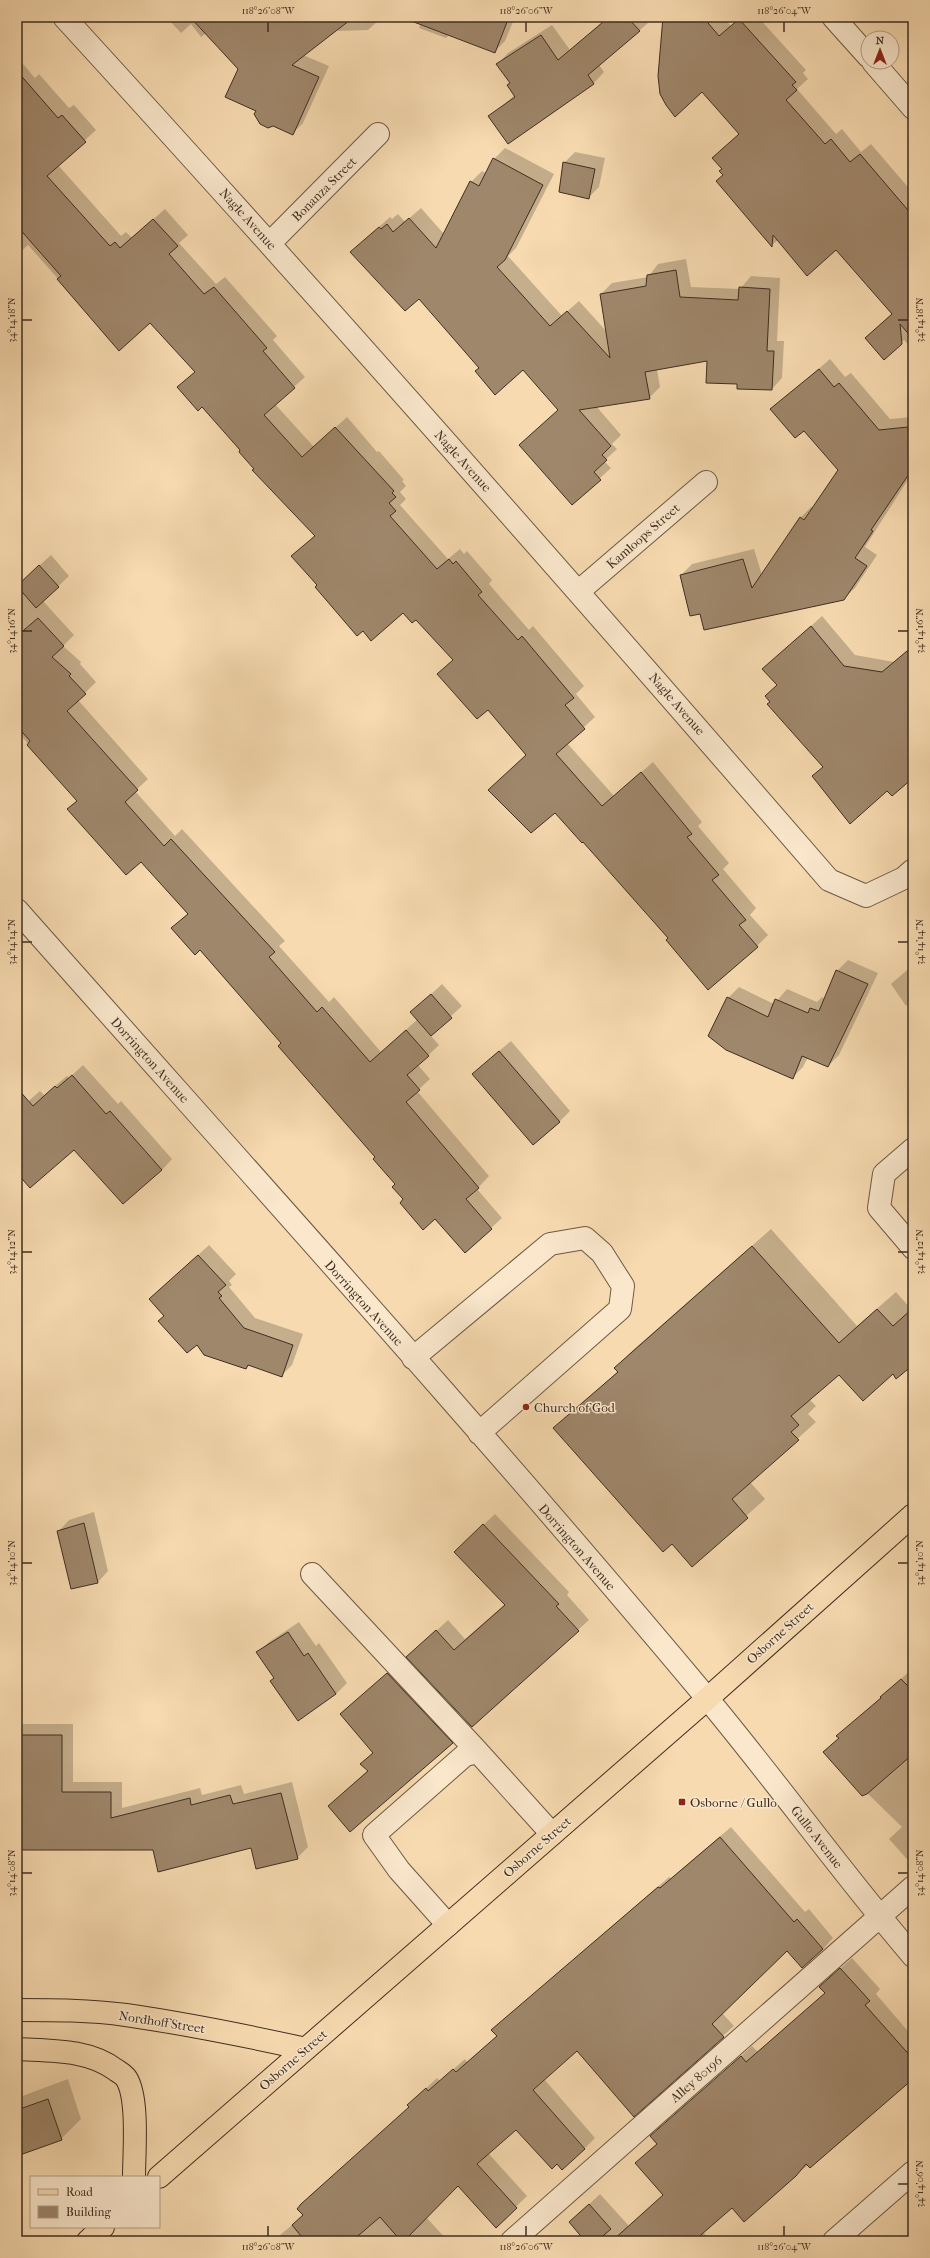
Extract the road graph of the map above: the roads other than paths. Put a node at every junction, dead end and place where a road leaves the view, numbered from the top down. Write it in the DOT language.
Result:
graph roads {
  1 [pos="64,17"];
  2 [pos="833,17"];
  3 [pos="860,47"];
  4 [pos="880,70"];
  5 [pos="913,108"];
  6 [pos="378,134"];
  7 [pos="270,243"];
  8 [pos="706,482"];
  9 [pos="579,591"];
  10 [pos="913,870"];
  11 [pos="21,922"];
  12 [pos="913,1149"];
  13 [pos="913,1248"];
  14 [pos="413,1358"];
  15 [pos="479,1433"];
  16 [pos="913,1515"];
  17 [pos="312,1574"];
  18 [pos="707,1699"];
  19 [pos="478,1752"];
  20 [pos="552,1834"];
  21 [pos="913,1887"];
  22 [pos="879,1917"];
  23 [pos="448,1925"];
  24 [pos="913,1956"];
  25 [pos="17,2010"];
  26 [pos="17,2049"];
  27 [pos="306,2049"];
  28 [pos="913,2172"];
  29 [pos="134,2176"];
  30 [pos="160,2176"];
  31 [pos="102,2228"];
  32 [pos="88,2241"];
  33 [pos="512,2241"];
  34 [pos="834,2241"];
  1 -- 7 [label="street, Nagle Avenue"];
  2 -- 3 [label="street"];
  4 -- 5 [label="street"];
  6 -- 7 [label="street, Bonanza Street"];
  7 -- 9 [label="street, Nagle Avenue"];
  8 -- 9 [label="street, Kamloops Street"];
  9 -- 10 [label="street, Nagle Avenue"];
  11 -- 14 [label="street, Dorrington Avenue"];
  12 -- 13 [label="street"];
  14 -- 15 [label="street, Dorrington Avenue"];
  14 -- 15 [label="street"];
  15 -- 18 [label="street, Dorrington Avenue"];
  16 -- 18 [label="main road, Osborne Street"];
  17 -- 19 [label="street"];
  18 -- 20 [label="main road, Osborne Street"];
  18 -- 22 [label="street, Gullo Avenue"];
  19 -- 20 [label="street"];
  19 -- 23 [label="street"];
  20 -- 23 [label="main road, Osborne Street"];
  21 -- 22 [label="street, Alley 80196"];
  22 -- 24 [label="street, Gullo Avenue"];
  22 -- 33 [label="street, Alley 80196"];
  23 -- 27 [label="main road, Osborne Street"];
  25 -- 27 [label="main road, Nordhoff Street"];
  26 -- 29 [label="main road"];
  27 -- 30 [label="main road, Osborne Street"];
  28 -- 34 [label="street"];
  31 -- 32 [label="main road"];
}
